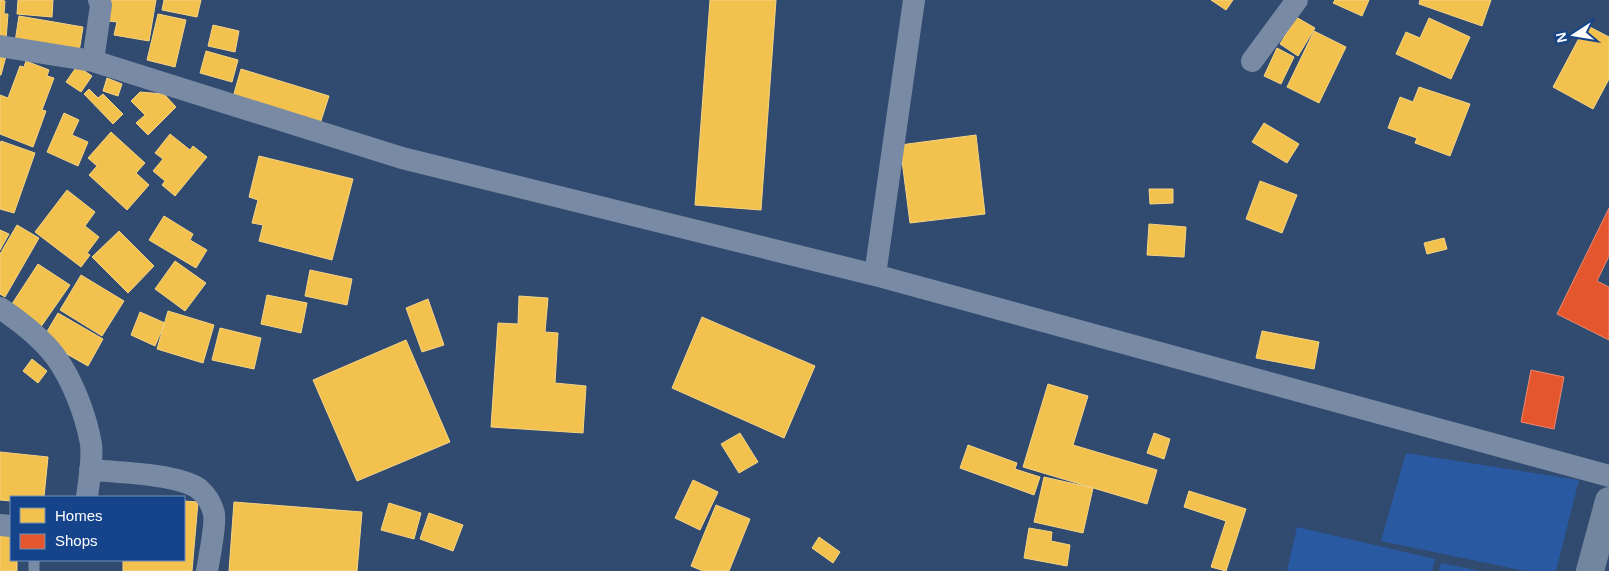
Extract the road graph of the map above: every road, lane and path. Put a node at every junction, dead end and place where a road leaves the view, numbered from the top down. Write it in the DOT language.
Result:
graph roads {
  1 [pos="99,0"];
  2 [pos="914,0"];
  3 [pos="1297,0"];
  4 [pos="0,46"];
  5 [pos="93,61"];
  6 [pos="1252,61"];
  7 [pos="875,275"];
  8 [pos="0,308"];
  9 [pos="90,470"];
  10 [pos="1609,476"];
  11 [pos="87,496"];
  12 [pos="1609,501"];
  13 [pos="207,571"];
  14 [pos="1590,571"];
  1 -- 5 [label="street"];
  2 -- 7 [label="street"];
  3 -- 6 [label="street"];
  4 -- 5 [label="street"];
  5 -- 7 [label="street"];
  7 -- 10 [label="street"];
  8 -- 9 [label="street"];
  9 -- 11 [label="street"];
  9 -- 13 [label="street"];
  12 -- 14 [label="street"];
}
